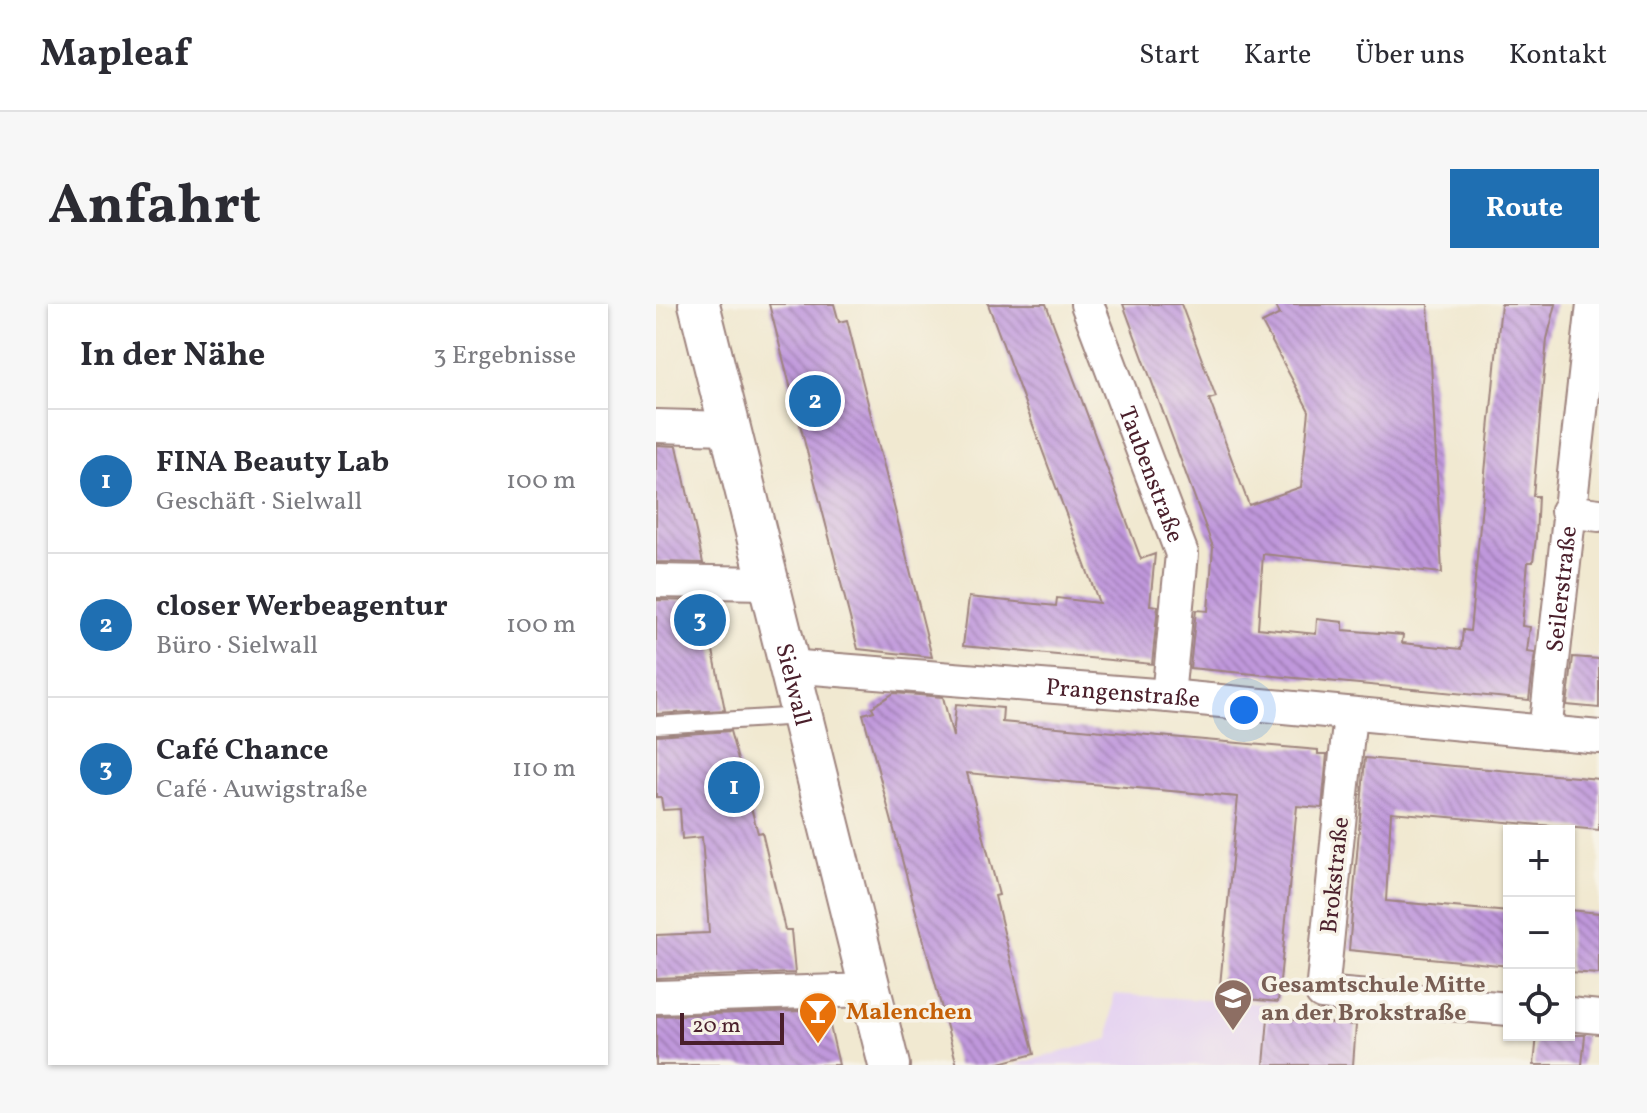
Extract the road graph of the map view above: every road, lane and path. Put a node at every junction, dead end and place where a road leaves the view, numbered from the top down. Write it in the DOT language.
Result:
graph roads {
  1 [pos="699,304"];
  2 [pos="1087,304"];
  3 [pos="1593,304"];
  4 [pos="656,426"];
  5 [pos="728,428"];
  6 [pos="1583,513"];
  7 [pos="656,581"];
  8 [pos="766,583"];
  9 [pos="788,666"];
  10 [pos="1168,696"];
  11 [pos="1350,714"];
  12 [pos="801,716"];
  13 [pos="656,725"];
  14 [pos="1545,732"];
  15 [pos="1599,737"];
  16 [pos="870,990"];
  17 [pos="656,997"];
  18 [pos="1503,1008"];
  19 [pos="1575,1015"];
  20 [pos="1599,1017"];
  21 [pos="889,1065"];
  1 -- 5 [label="street, Sielwall"];
  2 -- 10 [label="street, Taubenstraße"];
  3 -- 6 [label="street, Seilerstraße"];
  4 -- 5 [label="street"];
  5 -- 8 [label="street, Sielwall"];
  6 -- 14 [label="street, Seilerstraße"];
  7 -- 8 [label="street"];
  8 -- 9 [label="street, Sielwall"];
  9 -- 10 [label="street, Prangenstraße"];
  9 -- 12 [label="street, Sielwall"];
  10 -- 11 [label="street, Prangenstraße"];
  11 -- 14 [label="street, Prangenstraße"];
  11 -- 18 [label="street, Brokstraße"];
  12 -- 13 [label="lane"];
  12 -- 16 [label="street, Sielwall"];
  14 -- 15 [label="street, Prangenstraße"];
  16 -- 17 [label="street"];
  16 -- 21 [label="street, Sielwall"];
  19 -- 20 [label="street"];
}
